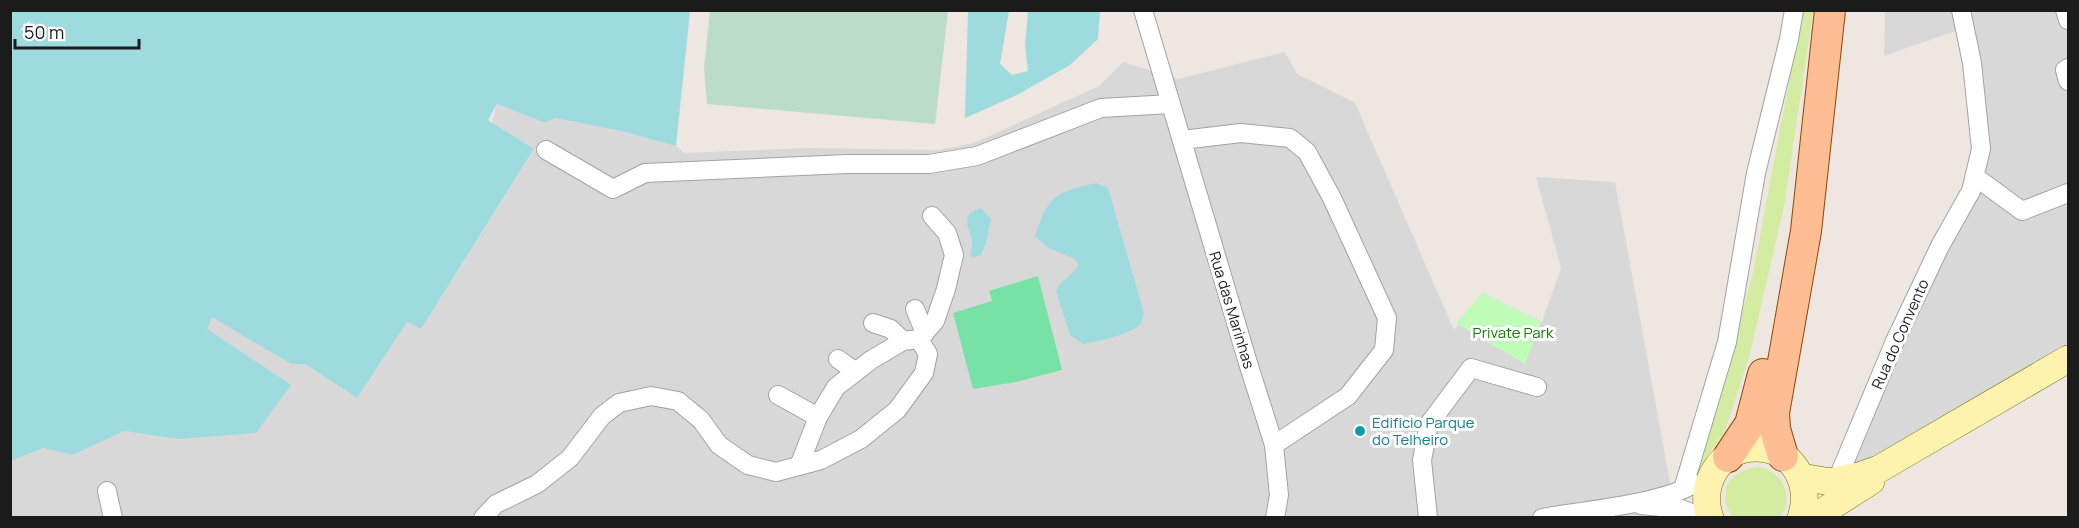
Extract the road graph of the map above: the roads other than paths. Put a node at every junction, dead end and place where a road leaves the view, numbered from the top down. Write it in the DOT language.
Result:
graph roads {
  1 [pos="1143,10"];
  2 [pos="1794,10"];
  3 [pos="1830,10"];
  4 [pos="1961,10"];
  5 [pos="2065,10"];
  6 [pos="2068,20"];
  7 [pos="2068,68"];
  8 [pos="2068,81"];
  9 [pos="1171,104"];
  10 [pos="1818,104"];
  11 [pos="1182,140"];
  12 [pos="546,150"];
  13 [pos="1976,186"];
  14 [pos="2068,193"];
  15 [pos="932,216"];
  16 [pos="915,309"];
  17 [pos="873,323"];
  18 [pos="915,338"];
  19 [pos="838,359"];
  20 [pos="2068,359"];
  21 [pos="856,372"];
  22 [pos="1537,387"];
  23 [pos="778,395"];
  24 [pos="818,417"];
  25 [pos="1934,438"];
  26 [pos="1274,444"];
  27 [pos="1721,463"];
  28 [pos="799,465"];
  29 [pos="1792,467"];
  30 [pos="1683,489"];
  31 [pos="1839,490"];
  32 [pos="107,491"];
  33 [pos="1628,503"];
  34 [pos="113,518"];
  35 [pos="483,518"];
  36 [pos="1275,518"];
  37 [pos="1428,518"];
  38 [pos="1542,518"];
  39 [pos="1704,518"];
  40 [pos="1710,518"];
  41 [pos="1801,518"];
  42 [pos="1813,518"];
  1 -- 9 [label="street, Rua das Marinhas"];
  2 -- 30 [label="street"];
  3 -- 10 [label="main road"];
  4 -- 13 [label="street, Rua do Convento"];
  5 -- 6 [label="street"];
  7 -- 8 [label="street"];
  9 -- 11 [label="street, Rua das Marinhas"];
  9 -- 12 [label="street"];
  10 -- 27 [label="main road"];
  10 -- 29 [label="main road"];
  11 -- 26 [label="street, Rua das Marinhas"];
  11 -- 26 [label="street"];
  13 -- 14 [label="street"];
  13 -- 31 [label="street, Rua do Convento"];
  15 -- 18 [label="street"];
  16 -- 18 [label="street"];
  17 -- 18 [label="street"];
  18 -- 21 [label="street"];
  18 -- 28 [label="street"];
  19 -- 21 [label="street"];
  20 -- 25 [label="main road"];
  21 -- 24 [label="street"];
  22 -- 37 [label="street"];
  23 -- 24 [label="street"];
  24 -- 28 [label="street"];
  25 -- 31 [label="main road"];
  25 -- 31 [label="main road"];
  26 -- 36 [label="street, Rua das Marinhas"];
  27 -- 29 [label="main road"];
  27 -- 30 [label="street"];
  27 -- 40 [label="main road"];
  28 -- 35 [label="street"];
  29 -- 31 [label="main road"];
  29 -- 41 [label="main road"];
  30 -- 33 [label="street"];
  31 -- 42 [label="main road"];
  32 -- 34 [label="street"];
  33 -- 38 [label="street"];
  33 -- 39 [label="street"];
}
